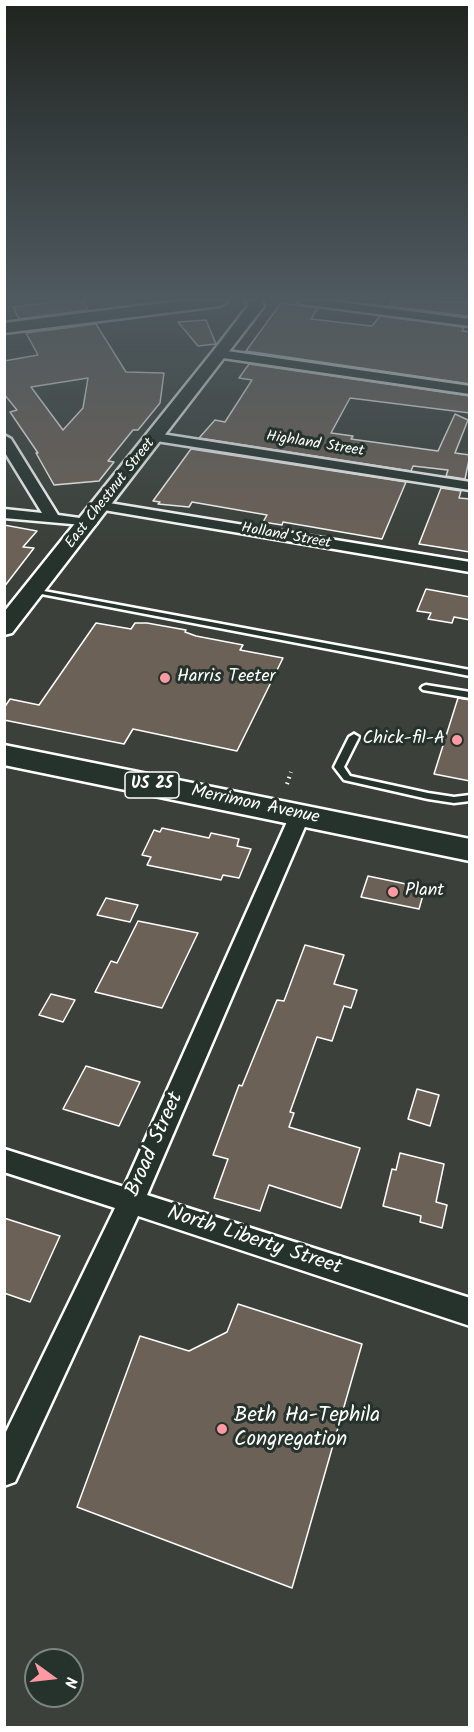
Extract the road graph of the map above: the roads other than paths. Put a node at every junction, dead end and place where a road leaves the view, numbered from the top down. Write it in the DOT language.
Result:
graph roads {
  1 [pos="198,382"];
  2 [pos="413,382"];
  3 [pos="470,390"];
  4 [pos="155,437"];
  5 [pos="4,439"];
  6 [pos="470,486"];
  7 [pos="103,506"];
  8 [pos="4,513"];
  9 [pos="53,519"];
  10 [pos="89,524"];
  11 [pos="470,567"];
  12 [pos="36,591"];
  13 [pos="4,628"];
  14 [pos="470,673"];
  15 [pos="426,688"];
  16 [pos="470,695"];
  17 [pos="354,737"];
  18 [pos="4,755"];
  19 [pos="470,798"];
  20 [pos="300,815"];
  21 [pos="470,850"];
  22 [pos="4,1160"];
  23 [pos="131,1202"];
  24 [pos="470,1312"];
  25 [pos="4,1471"];
  1 -- 4 [label="street, East Chestnut Street"];
  2 -- 3 [label="street"];
  4 -- 6 [label="street, Highland Street"];
  4 -- 7 [label="street, East Chestnut Street"];
  5 -- 9 [label="street"];
  7 -- 10 [label="street, East Chestnut Street"];
  7 -- 11 [label="street, Holland Street"];
  8 -- 9 [label="street"];
  9 -- 10 [label="street"];
  10 -- 12 [label="street, East Chestnut Street"];
  12 -- 13 [label="street, East Chestnut Street"];
  12 -- 14 [label="lane"];
  15 -- 16 [label="lane"];
  17 -- 19 [label="lane"];
  18 -- 20 [label="main road, Merrimon Avenue / US 25"];
  20 -- 21 [label="main road, Merrimon Avenue / US 25"];
  20 -- 23 [label="street, Broad Street"];
  22 -- 23 [label="street, North Liberty Street"];
  23 -- 24 [label="street, North Liberty Street"];
  23 -- 25 [label="street, Broad Street"];
}
